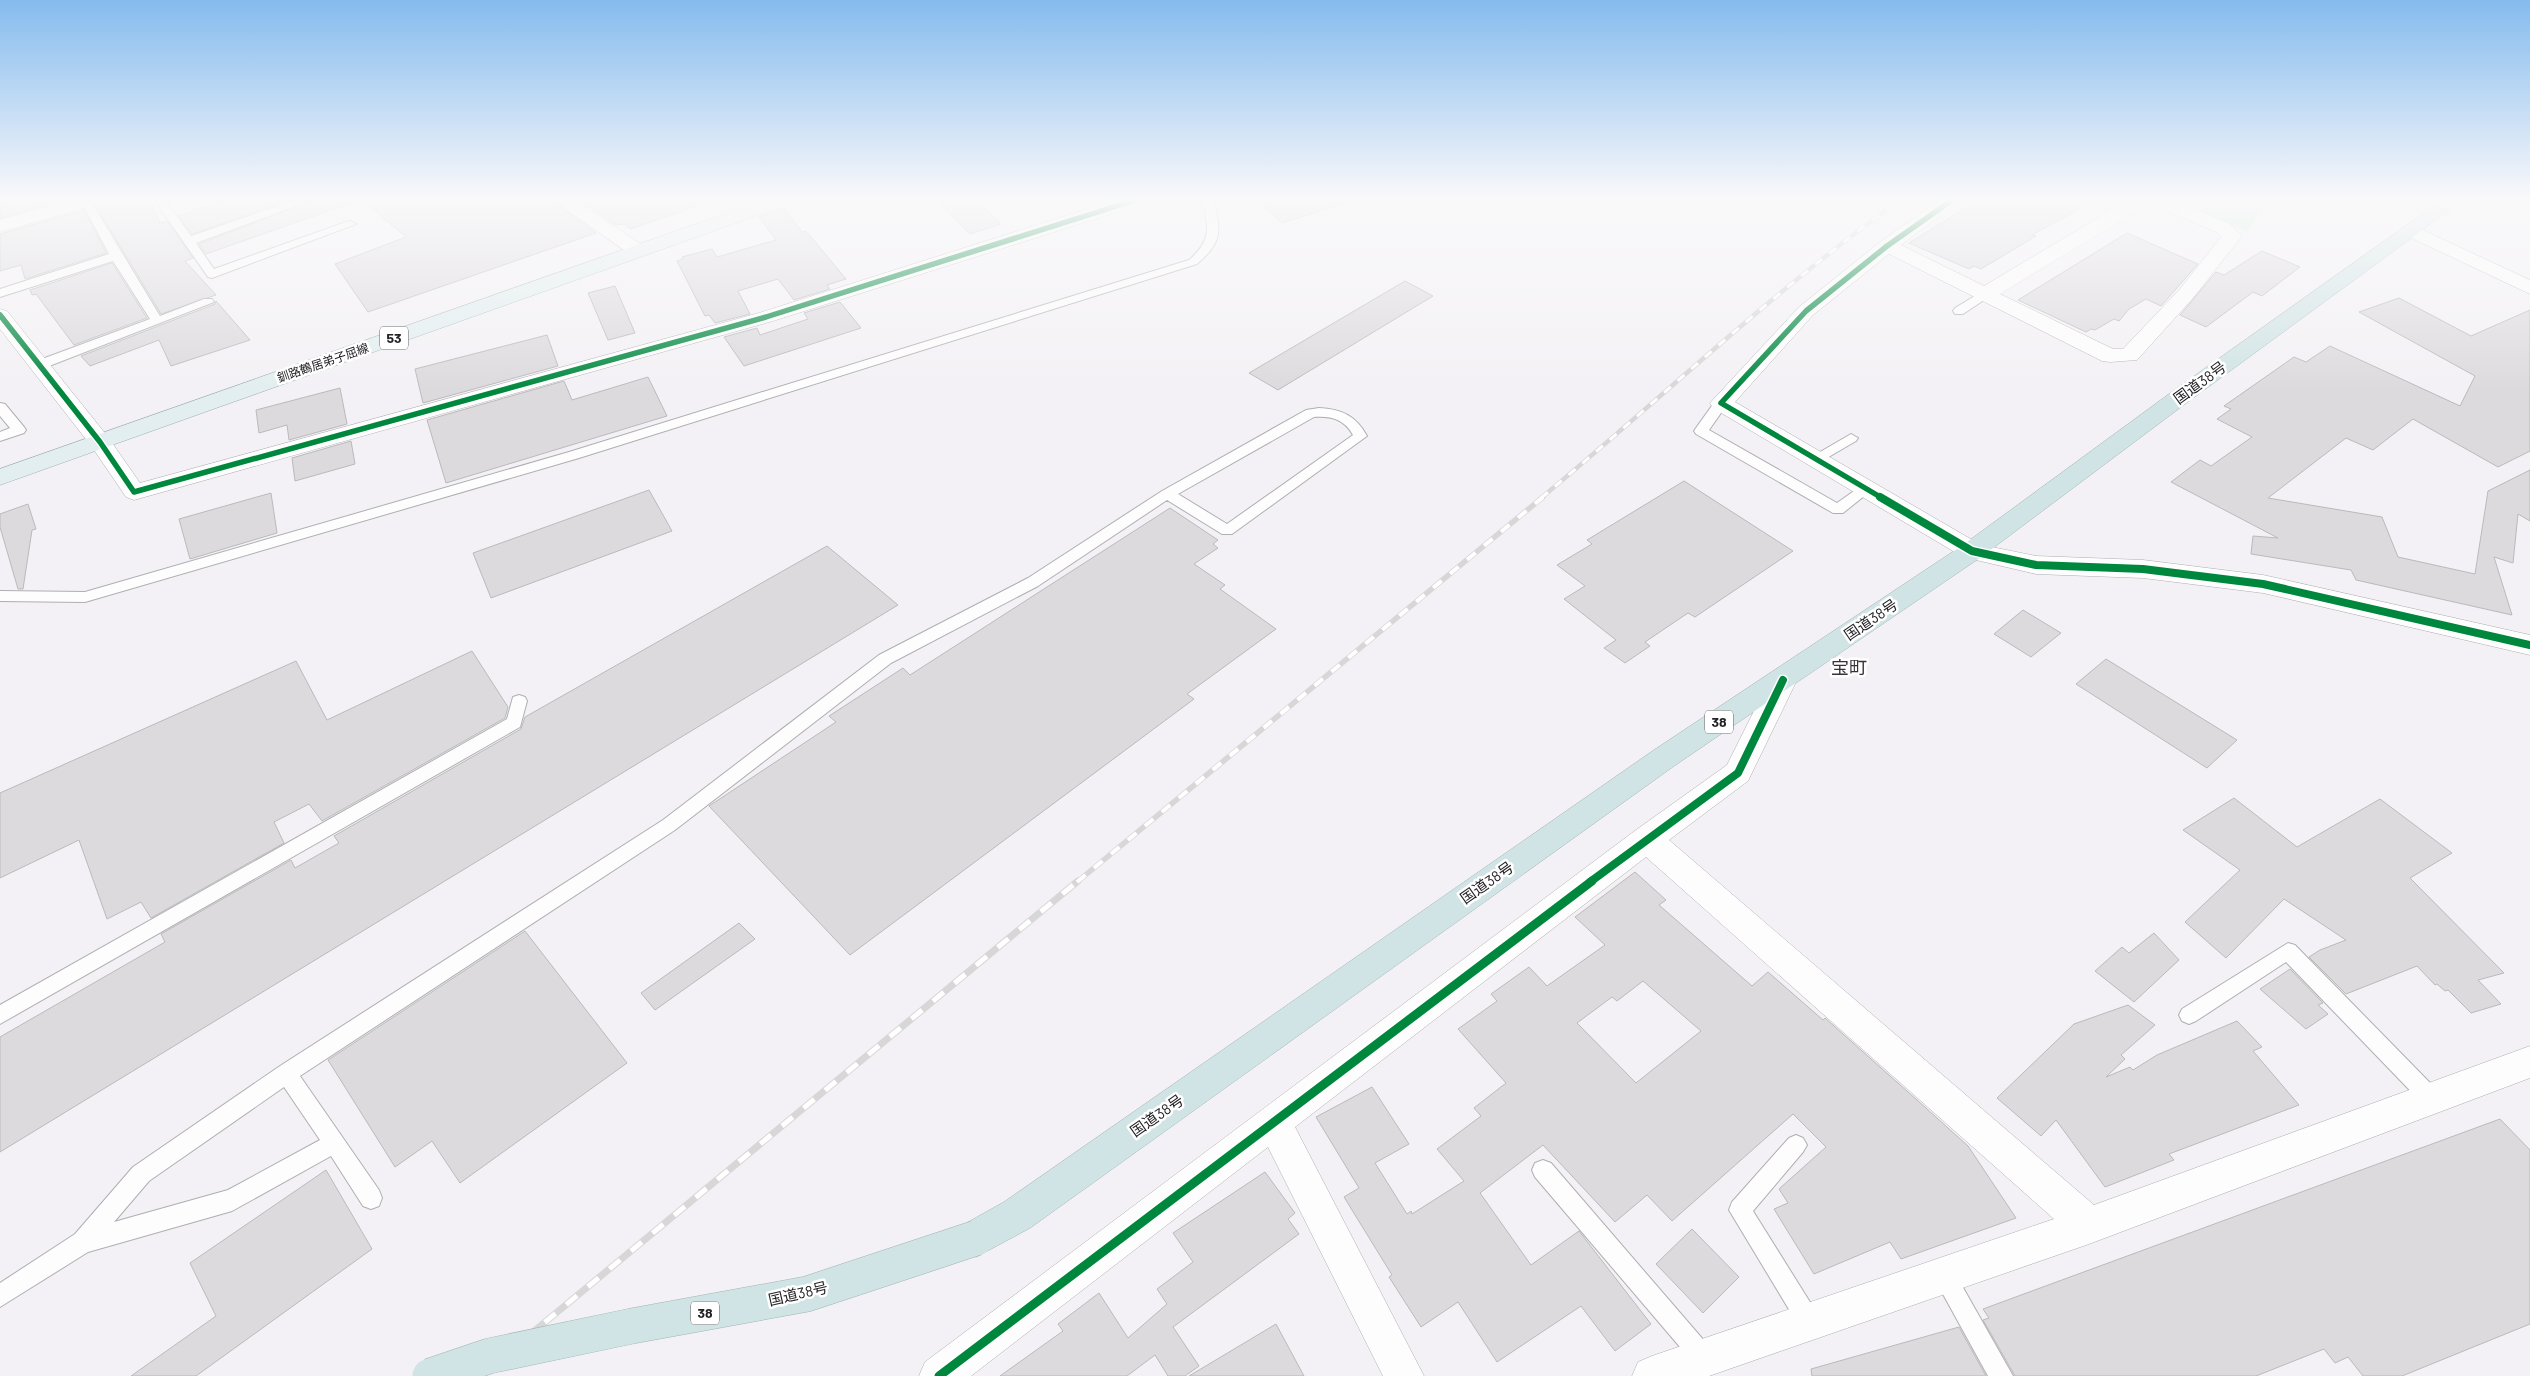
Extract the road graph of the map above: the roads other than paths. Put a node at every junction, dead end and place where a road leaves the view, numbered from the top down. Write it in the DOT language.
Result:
graph roads {
  1 [pos="97,262"];
  2 [pos="120,262"];
  3 [pos="204,262"];
  4 [pos="245,262"];
  5 [pos="606,262"];
  6 [pos="939,262"];
  7 [pos="1192,262"];
  8 [pos="1867,262"];
  9 [pos="1919,262"];
  10 [pos="2038,262"];
  11 [pos="2211,262"];
  12 [pos="2368,262"];
  13 [pos="2477,262"];
  14 [pos="2530,288"];
  15 [pos="0,293"];
  16 [pos="1983,295"];
  17 [pos="208,302"];
  18 [pos="1959,311"];
  19 [pos="0,316"];
  20 [pos="157,321"];
  21 [pos="40,365"];
  22 [pos="1721,403"];
  23 [pos="0,408"];
  24 [pos="0,437"];
  25 [pos="1851,438"];
  26 [pos="100,442"];
  27 [pos="1815,459"];
  28 [pos="0,477"];
  29 [pos="1866,490"];
  30 [pos="1167,494"];
  31 [pos="1972,551"];
  32 [pos="0,596"];
  33 [pos="2530,646"];
  34 [pos="1783,680"];
  35 [pos="519,700"];
  36 [pos="1647,839"];
  37 [pos="0,1015"];
  38 [pos="2189,1015"];
  39 [pos="2530,1062"];
  40 [pos="287,1073"];
  41 [pos="2432,1099"];
  42 [pos="1274,1122"];
  43 [pos="334,1143"];
  44 [pos="1796,1145"];
  45 [pos="1543,1170"];
  46 [pos="371,1198"];
  47 [pos="2089,1225"];
  48 [pos="84,1242"];
  49 [pos="1944,1276"];
  50 [pos="0,1296"];
  51 [pos="1810,1323"];
  52 [pos="1705,1360"];
  53 [pos="430,1376"];
  54 [pos="939,1376"];
  55 [pos="1404,1376"];
  56 [pos="1652,1376"];
  57 [pos="2001,1376"];
  1 -- 15 [label="lane"];
  2 -- 20 [label="lane"];
  3 -- 4 [label="lane"];
  5 -- 26 [label="main road, 釧路鶴居弟子屈線 / 53"];
  6 -- 26 [label="street"];
  7 -- 32 [label="lane"];
  8 -- 22 [label="street"];
  9 -- 16 [label="street"];
  10 -- 16 [label="street"];
  11 -- 16 [label="street"];
  12 -- 31 [label="highway, 国道38号 / 38"];
  13 -- 14 [label="street"];
  16 -- 18 [label="lane"];
  17 -- 20 [label="lane"];
  19 -- 21 [label="street"];
  20 -- 21 [label="lane"];
  21 -- 26 [label="street"];
  22 -- 27 [label="street"];
  22 -- 29 [label="lane"];
  23 -- 24 [label="lane"];
  25 -- 27 [label="lane"];
  26 -- 28 [label="main road, 釧路鶴居弟子屈線 / 53"];
  27 -- 29 [label="street"];
  29 -- 31 [label="street"];
  30 -- 30 [label="lane"];
  30 -- 40 [label="lane"];
  31 -- 33 [label="street"];
  31 -- 34 [label="highway, 国道38号 / 38"];
  34 -- 36 [label="street"];
  34 -- 53 [label="highway, 国道38号 / 38, bridge"];
  35 -- 37 [label="lane"];
  36 -- 42 [label="street"];
  36 -- 47 [label="street"];
  38 -- 41 [label="lane"];
  39 -- 41 [label="street"];
  40 -- 43 [label="lane"];
  40 -- 48 [label="lane"];
  41 -- 47 [label="street"];
  42 -- 54 [label="street"];
  42 -- 55 [label="street"];
  43 -- 46 [label="lane"];
  43 -- 48 [label="lane"];
  44 -- 51 [label="lane"];
  45 -- 52 [label="lane"];
  47 -- 49 [label="street"];
  48 -- 50 [label="lane"];
  49 -- 51 [label="street"];
  49 -- 57 [label="lane"];
  51 -- 52 [label="street"];
  52 -- 56 [label="street"];
}
